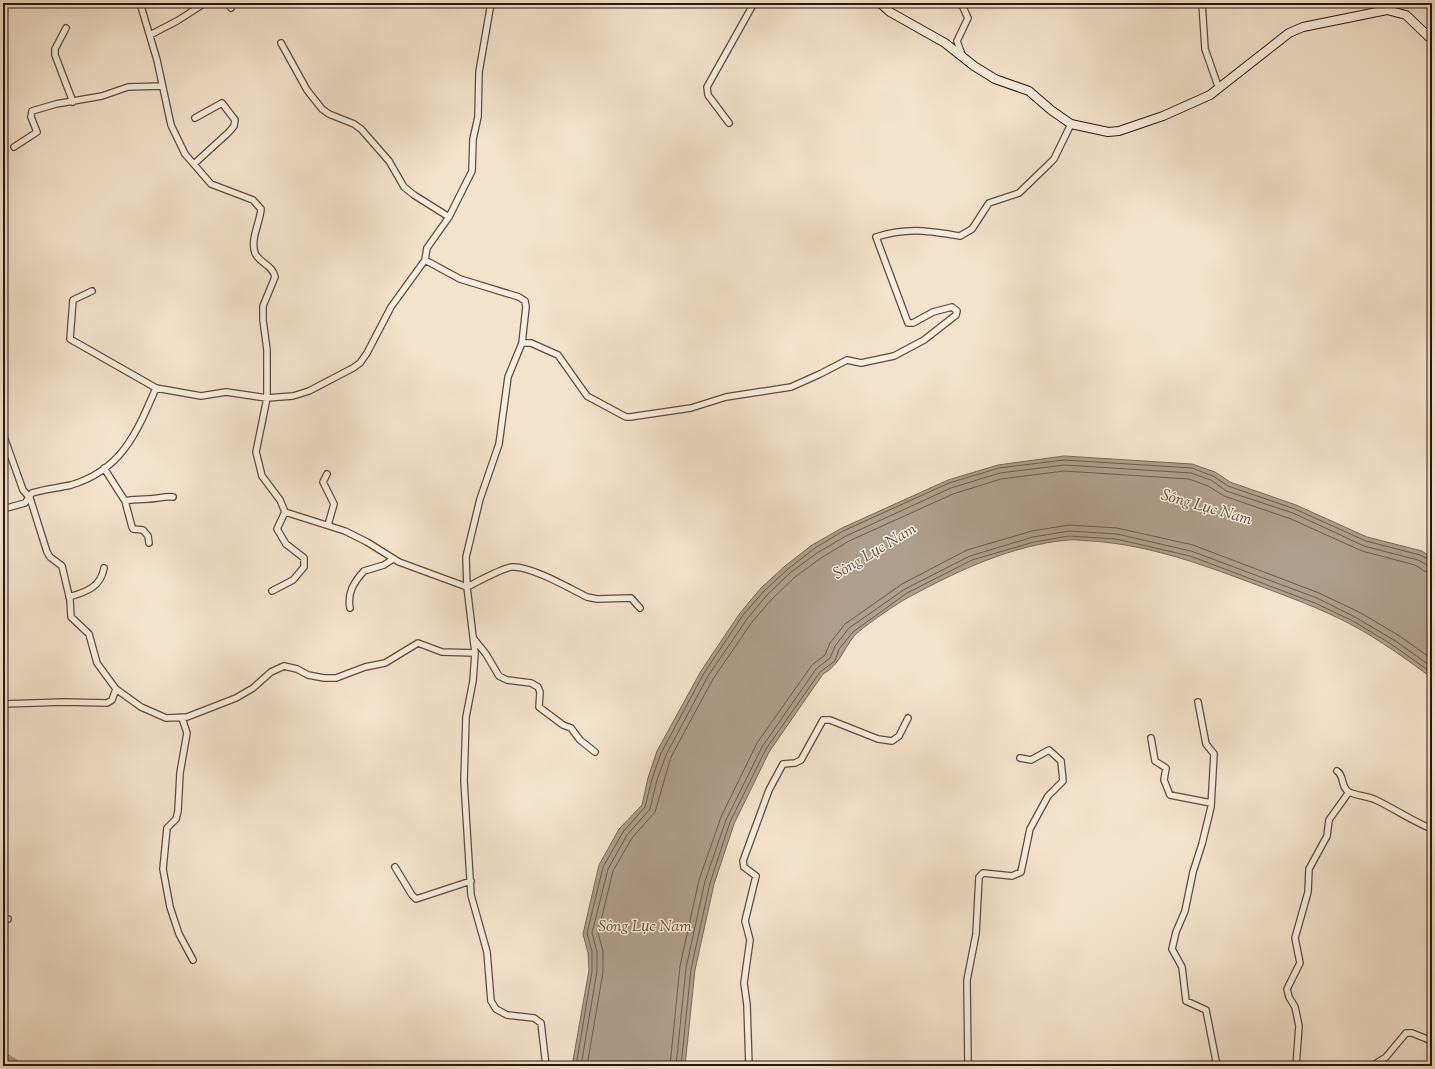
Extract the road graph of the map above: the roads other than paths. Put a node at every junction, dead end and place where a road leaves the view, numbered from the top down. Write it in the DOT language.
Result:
graph roads {
  1 [pos="140,3"];
  2 [pos="205,3"];
  3 [pos="492,3"];
  4 [pos="754,3"];
  5 [pos="880,3"];
  6 [pos="961,3"];
  7 [pos="1202,3"];
  8 [pos="66,28"];
  9 [pos="150,35"];
  10 [pos="1432,40"];
  11 [pos="281,43"];
  12 [pos="962,55"];
  13 [pos="162,86"];
  14 [pos="1218,89"];
  15 [pos="73,102"];
  16 [pos="195,118"];
  17 [pos="729,123"];
  18 [pos="1071,124"];
  19 [pos="14,147"];
  20 [pos="194,164"];
  21 [pos="449,217"];
  22 [pos="425,260"];
  23 [pos="92,291"];
  24 [pos="522,343"];
  25 [pos="156,388"];
  26 [pos="267,398"];
  27 [pos="3,434"];
  28 [pos="104,468"];
  29 [pos="327,474"];
  30 [pos="173,497"];
  31 [pos="30,498"];
  32 [pos="125,501"];
  33 [pos="3,509"];
  34 [pos="285,512"];
  35 [pos="328,525"];
  36 [pos="149,543"];
  37 [pos="393,559"];
  38 [pos="104,568"];
  39 [pos="467,587"];
  40 [pos="272,591"];
  41 [pos="69,597"];
  42 [pos="350,608"];
  43 [pos="640,608"];
  44 [pos="474,639"];
  45 [pos="475,653"];
  46 [pos="116,689"];
  47 [pos="1198,702"];
  48 [pos="3,704"];
  49 [pos="182,718"];
  50 [pos="908,718"];
  51 [pos="1151,738"];
  52 [pos="595,752"];
  53 [pos="1020,758"];
  54 [pos="1337,771"];
  55 [pos="1349,792"];
  56 [pos="1211,803"];
  57 [pos="1432,828"];
  58 [pos="395,867"];
  59 [pos="471,881"];
  60 [pos="193,960"];
  61 [pos="1432,1041"];
  62 [pos="546,1066"];
  63 [pos="749,1066"];
  64 [pos="968,1066"];
  65 [pos="1216,1066"];
  66 [pos="1296,1066"];
  67 [pos="1372,1066"];
  1 -- 9 [label="street"];
  2 -- 9 [label="street"];
  3 -- 21 [label="street"];
  4 -- 17 [label="street"];
  5 -- 12 [label="street"];
  6 -- 12 [label="street"];
  7 -- 14 [label="street"];
  8 -- 15 [label="street"];
  9 -- 13 [label="street"];
  10 -- 14 [label="street"];
  11 -- 21 [label="street"];
  12 -- 18 [label="street"];
  13 -- 15 [label="street"];
  13 -- 20 [label="street"];
  14 -- 18 [label="street"];
  15 -- 19 [label="street"];
  16 -- 20 [label="street"];
  18 -- 24 [label="street"];
  20 -- 26 [label="street"];
  21 -- 22 [label="street"];
  22 -- 24 [label="street"];
  22 -- 26 [label="street"];
  23 -- 25 [label="street"];
  24 -- 39 [label="street"];
  25 -- 26 [label="street"];
  25 -- 28 [label="street"];
  26 -- 34 [label="street"];
  27 -- 31 [label="street"];
  28 -- 31 [label="street"];
  28 -- 32 [label="street"];
  29 -- 35 [label="street"];
  30 -- 32 [label="street"];
  31 -- 33 [label="street"];
  31 -- 41 [label="street"];
  32 -- 36 [label="street"];
  34 -- 35 [label="street"];
  34 -- 40 [label="street"];
  35 -- 37 [label="street"];
  37 -- 39 [label="street"];
  37 -- 42 [label="street"];
  38 -- 41 [label="street"];
  39 -- 43 [label="street"];
  39 -- 44 [label="street"];
  41 -- 46 [label="street"];
  44 -- 45 [label="street"];
  44 -- 52 [label="street"];
  45 -- 49 [label="street"];
  45 -- 59 [label="street"];
  46 -- 48 [label="street"];
  46 -- 49 [label="street"];
  47 -- 56 [label="street"];
  49 -- 60 [label="street"];
  50 -- 63 [label="street"];
  51 -- 56 [label="street"];
  53 -- 64 [label="street"];
  54 -- 55 [label="street"];
  55 -- 57 [label="street"];
  55 -- 66 [label="street"];
  56 -- 65 [label="street"];
  58 -- 59 [label="street"];
  59 -- 62 [label="street"];
  61 -- 67 [label="street"];
}
